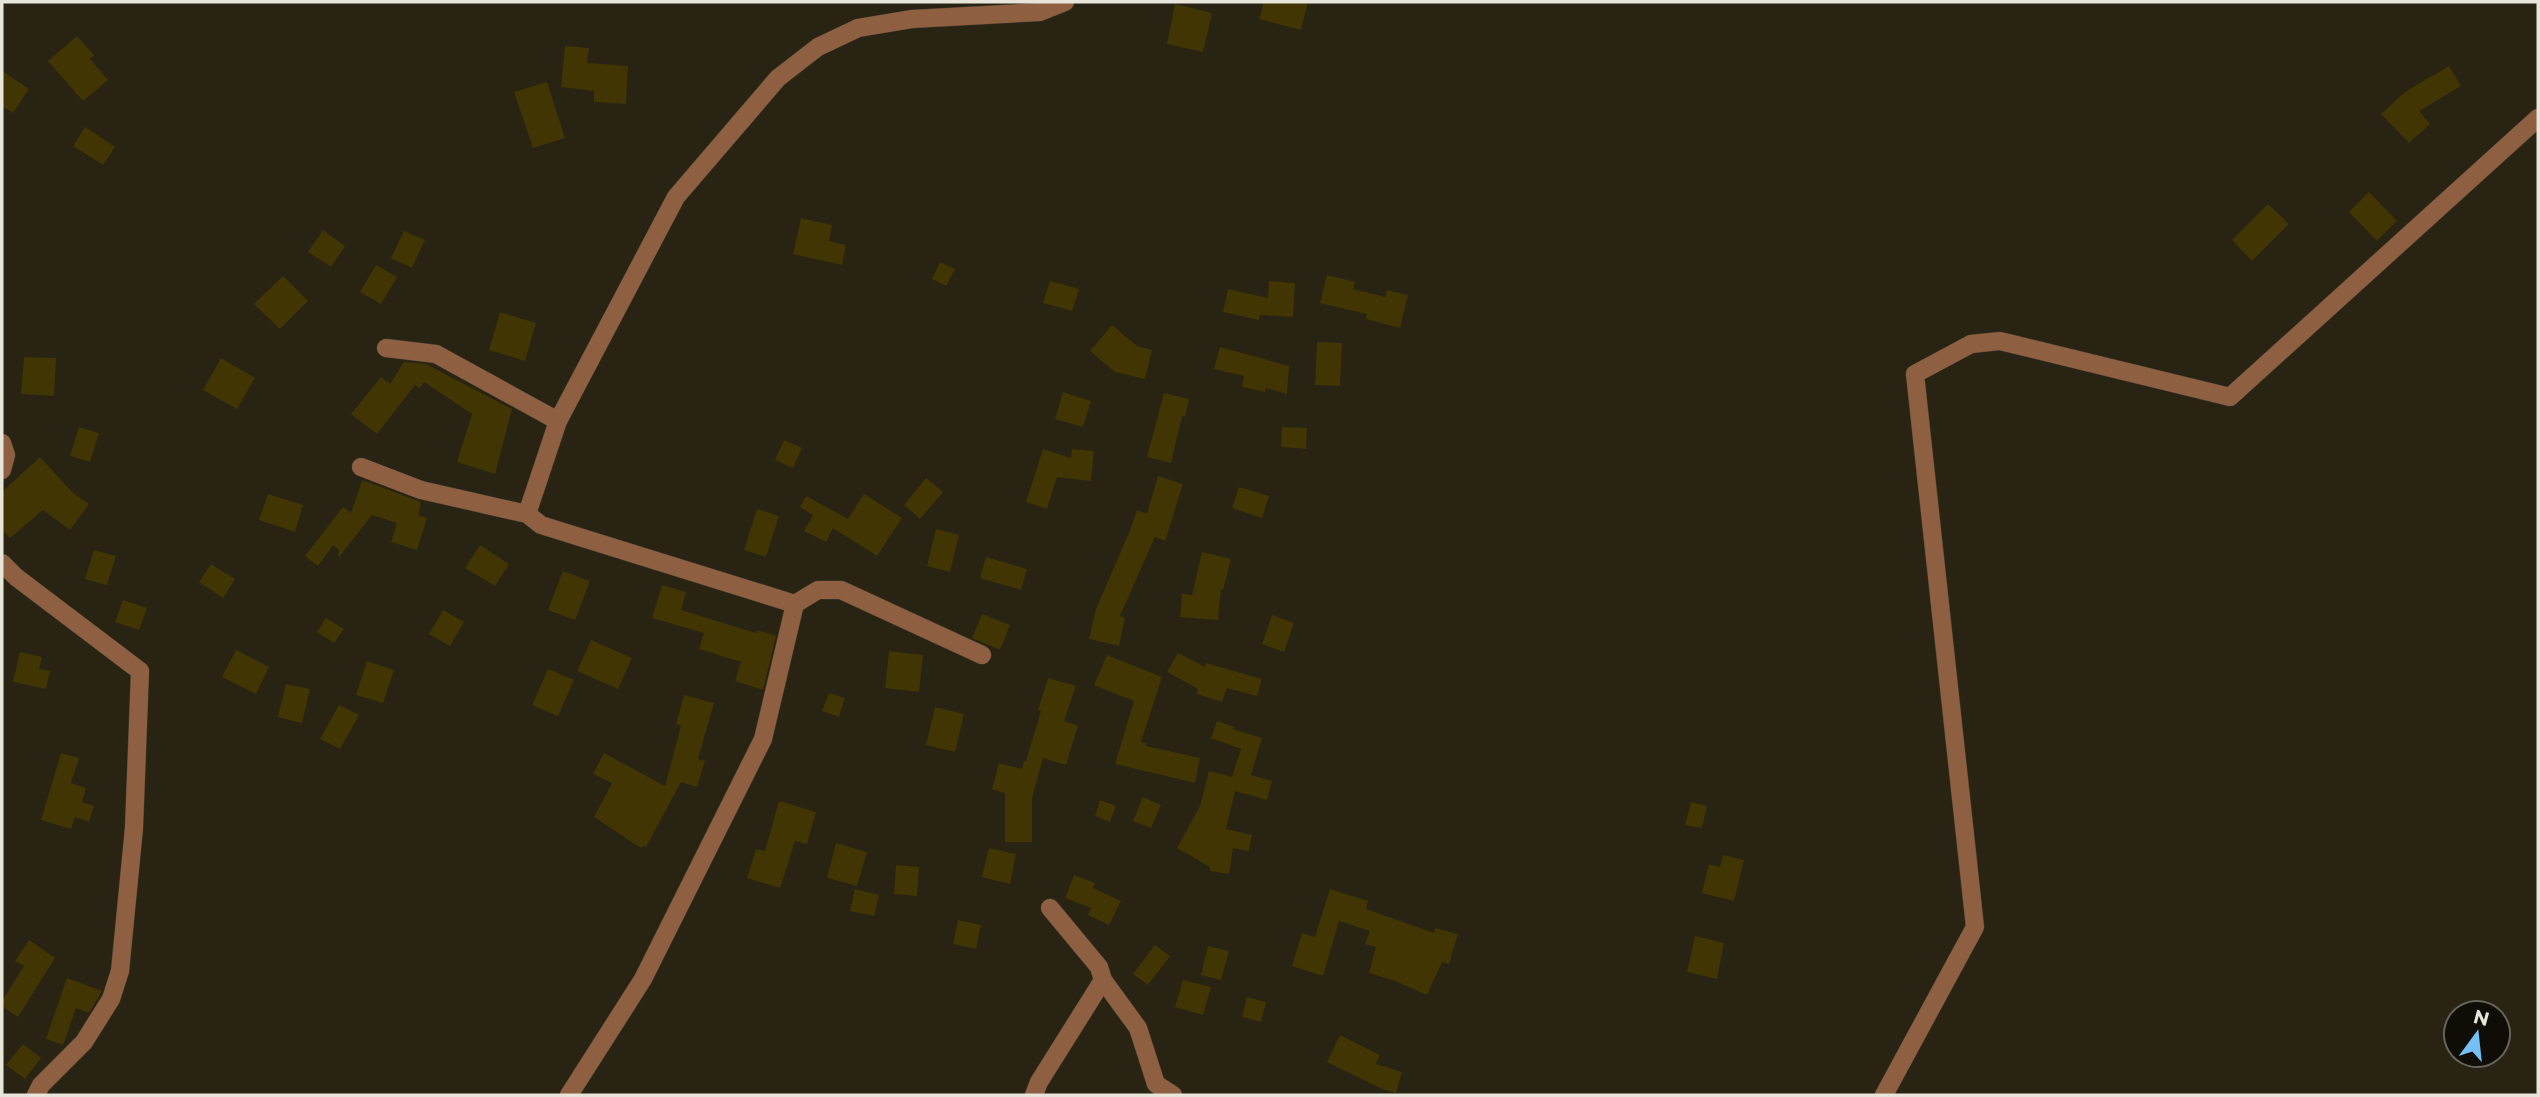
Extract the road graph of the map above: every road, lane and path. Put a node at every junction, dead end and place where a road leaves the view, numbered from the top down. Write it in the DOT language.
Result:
graph roads {
  1 [pos="1065,2"];
  2 [pos="2538,118"];
  3 [pos="386,348"];
  4 [pos="558,421"];
  5 [pos="2,443"];
  6 [pos="361,467"];
  7 [pos="2,470"];
  8 [pos="527,514"];
  9 [pos="2,563"];
  10 [pos="796,604"];
  11 [pos="982,655"];
  12 [pos="1051,908"];
  13 [pos="1103,980"];
  14 [pos="36,1095"];
  15 [pos="569,1095"];
  16 [pos="1034,1095"];
  17 [pos="1173,1095"];
  18 [pos="1884,1095"];
  1 -- 4 [label="street"];
  2 -- 18 [label="street"];
  3 -- 4 [label="street"];
  4 -- 8 [label="street"];
  5 -- 7 [label="street"];
  6 -- 8 [label="street"];
  8 -- 10 [label="street"];
  9 -- 14 [label="street"];
  10 -- 11 [label="street"];
  10 -- 15 [label="street"];
  12 -- 13 [label="street"];
  13 -- 16 [label="street"];
  13 -- 17 [label="street"];
}
